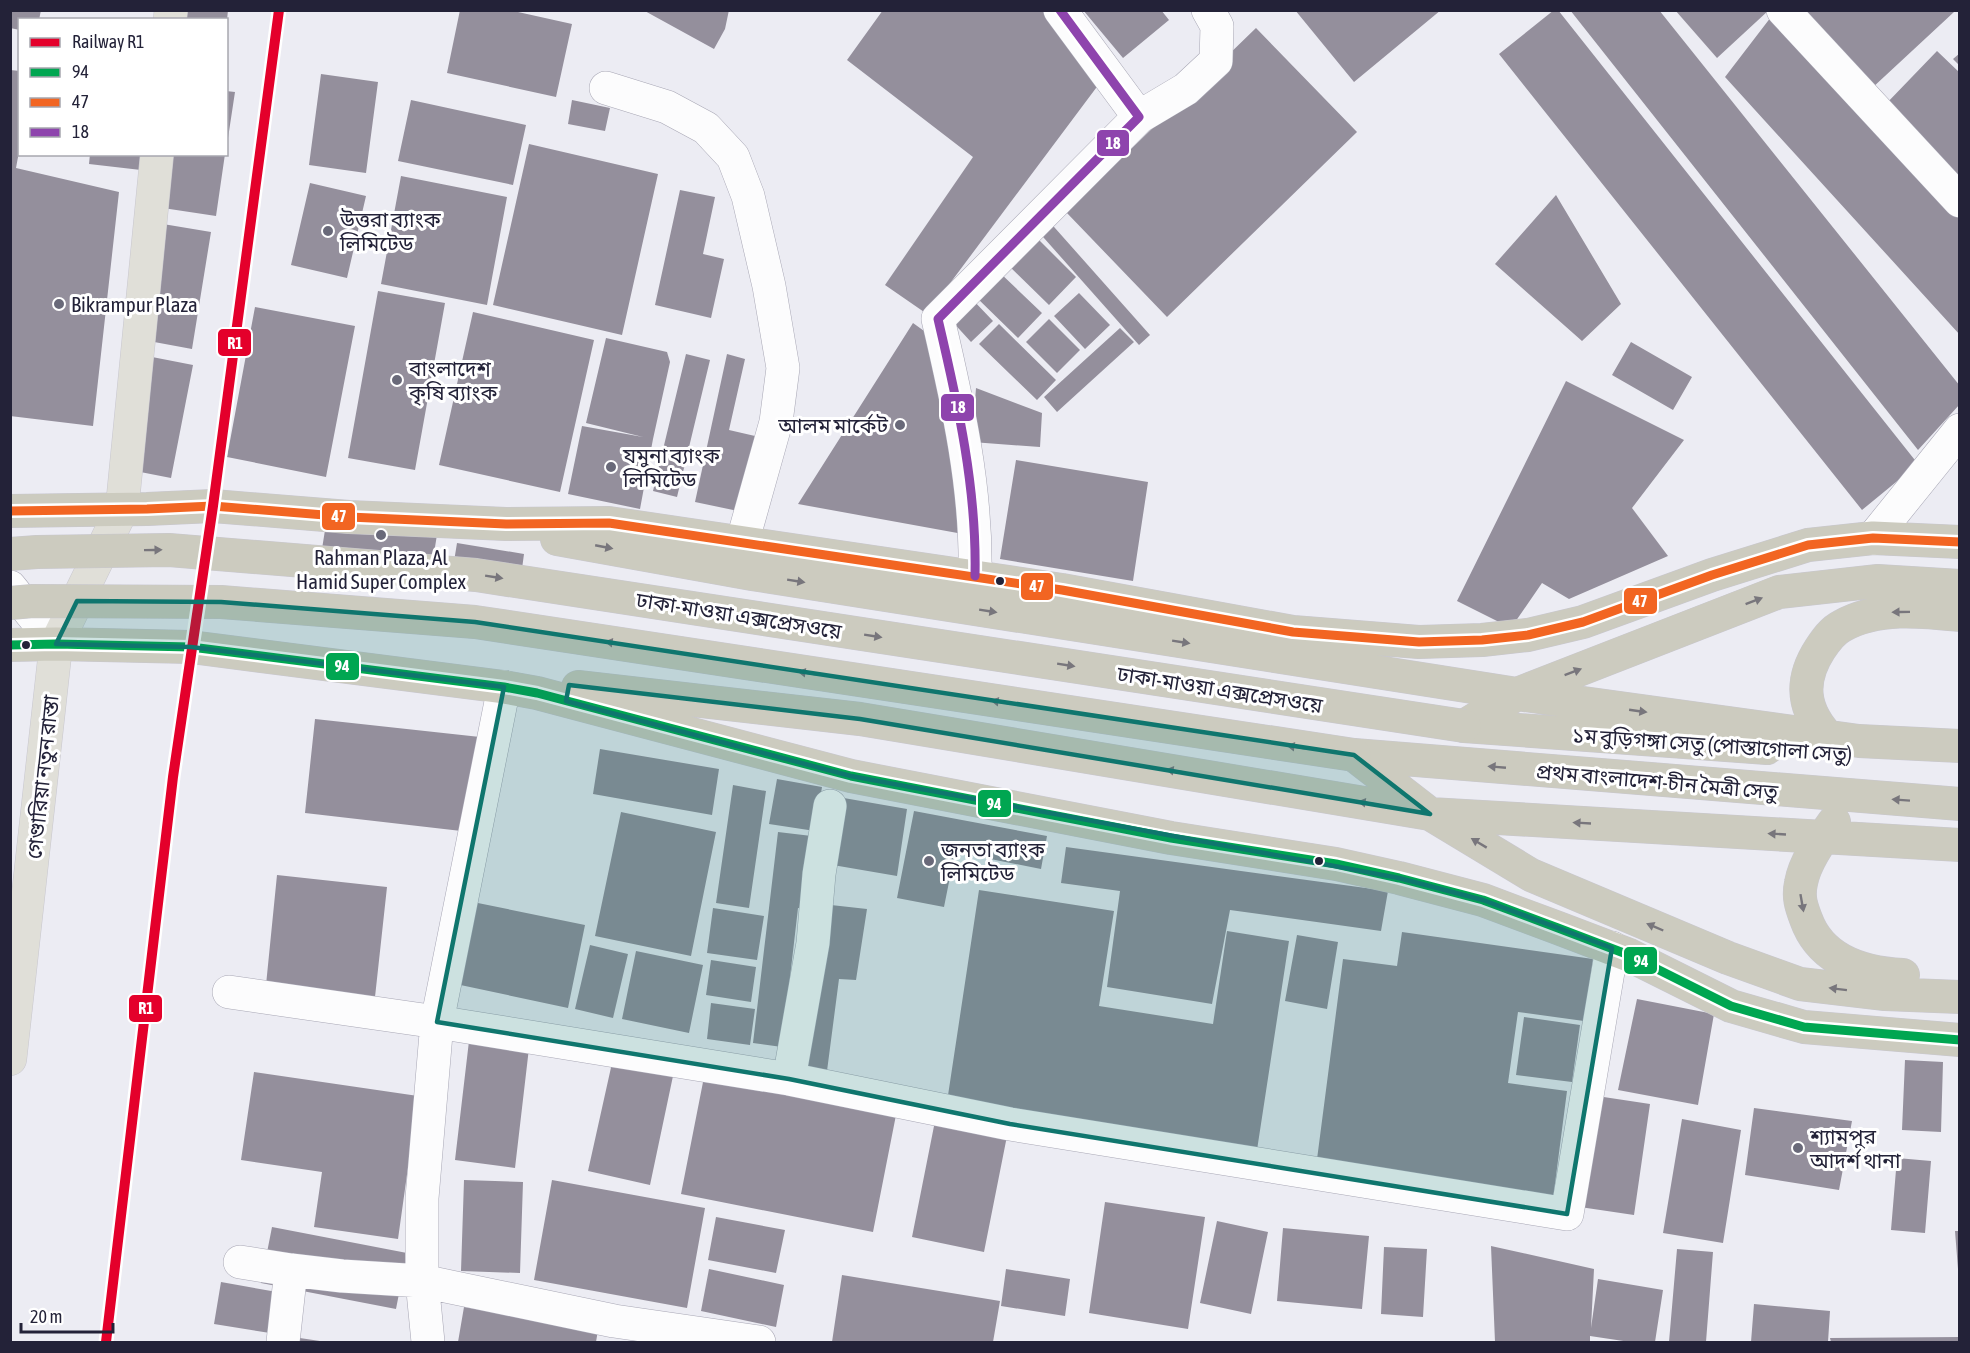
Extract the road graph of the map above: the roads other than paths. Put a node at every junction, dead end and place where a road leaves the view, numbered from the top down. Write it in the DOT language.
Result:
graph roads {
  1 [pos="1060,10"];
  2 [pos="1208,10"];
  3 [pos="1783,10"];
  4 [pos="606,88"];
  5 [pos="1139,117"];
  6 [pos="157,156"];
  7 [pos="1959,201"];
  8 [pos="1959,430"];
  9 [pos="122,509"];
  10 [pos="10,511"];
  11 [pos="506,524"];
  12 [pos="1873,538"];
  13 [pos="1959,542"];
  14 [pos="742,543"];
  15 [pos="10,554"];
  16 [pos="975,576"];
  17 [pos="1959,586"];
  18 [pos="10,587"];
  19 [pos="10,603"];
  20 [pos="1959,615"];
  21 [pos="56,644"];
  22 [pos="10,645"];
  23 [pos="504,687"];
  24 [pos="537,693"];
  25 [pos="1517,694"];
  26 [pos="1464,726"];
  27 [pos="1844,744"];
  28 [pos="1959,746"];
  29 [pos="1354,755"];
  30 [pos="1959,763"];
  31 [pos="1853,797"];
  32 [pos="1959,804"];
  33 [pos="830,806"];
  34 [pos="1430,814"];
  35 [pos="1823,837"];
  36 [pos="1959,845"];
  37 [pos="1612,948"];
  38 [pos="1959,977"];
  39 [pos="230,992"];
  40 [pos="1959,997"];
  41 [pos="14,1004"];
  42 [pos="436,1022"];
  43 [pos="1959,1040"];
  44 [pos="10,1059"];
  45 [pos="789,1079"];
  46 [pos="240,1262"];
  47 [pos="291,1270"];
  48 [pos="422,1281"];
  49 [pos="283,1342"];
  50 [pos="428,1342"];
  51 [pos="759,1342"];
  1 -- 5 [label="street"];
  2 -- 5 [label="street"];
  3 -- 7 [label="street"];
  4 -- 14 [label="street"];
  5 -- 16 [label="street"];
  6 -- 9 [label="main road"];
  8 -- 12 [label="street"];
  9 -- 10 [label="highway"];
  9 -- 11 [label="highway"];
  9 -- 21 [label="main road, গেণ্ডারিয়া নতুন রাস্তা"];
  11 -- 14 [label="highway"];
  11 -- 25 [label="highway, one-way"];
  12 -- 13 [label="highway"];
  12 -- 16 [label="highway"];
  14 -- 16 [label="highway"];
  15 -- 26 [label="highway, ঢাকা-মাওয়া এক্সপ্রেসওয়ে, one-way, bridge"];
  25 -- 17 [label="highway, one-way"];
  18 -- 21 [label="street"];
  29 -- 19 [label="highway, one-way, bridge"];
  20 -- 27 [label="highway, one-way"];
  21 -- 22 [label="highway"];
  21 -- 23 [label="highway"];
  21 -- 41 [label="main road, গেণ্ডারিয়া নতুন রাস্তা"];
  23 -- 24 [label="highway"];
  23 -- 42 [label="street"];
  34 -- 24 [label="highway, one-way"];
  24 -- 37 [label="highway"];
  25 -- 26 [label="highway"];
  25 -- 27 [label="highway, one-way"];
  26 -- 27 [label="highway, ১ম বুড়িগঙ্গা সেতু (পোস্তাগোলা সেতু)"];
  27 -- 28 [label="highway"];
  27 -- 30 [label="highway, ১ম বুড়িগঙ্গা সেতু (পোস্তাগোলা সেতু)"];
  31 -- 29 [label="highway, প্রথম বাংলাদেশ-চীন মৈত্রী সেতু, one-way"];
  29 -- 34 [label="highway"];
  32 -- 31 [label="highway, প্রথম বাংলাদেশ-চীন মৈত্রী সেতু, one-way"];
  31 -- 35 [label="highway"];
  33 -- 45 [label="street"];
  35 -- 34 [label="highway, one-way"];
  40 -- 34 [label="highway, one-way"];
  35 -- 36 [label="highway"];
  35 -- 38 [label="highway, one-way"];
  37 -- 43 [label="highway"];
  37 -- 45 [label="street"];
  39 -- 42 [label="street"];
  41 -- 44 [label="main road, গেণ্ডারিয়া নতুন রাস্তা"];
  42 -- 45 [label="street"];
  42 -- 48 [label="street"];
  46 -- 47 [label="street"];
  47 -- 48 [label="street"];
  47 -- 49 [label="street"];
  48 -- 50 [label="street"];
  48 -- 51 [label="street"];
}
